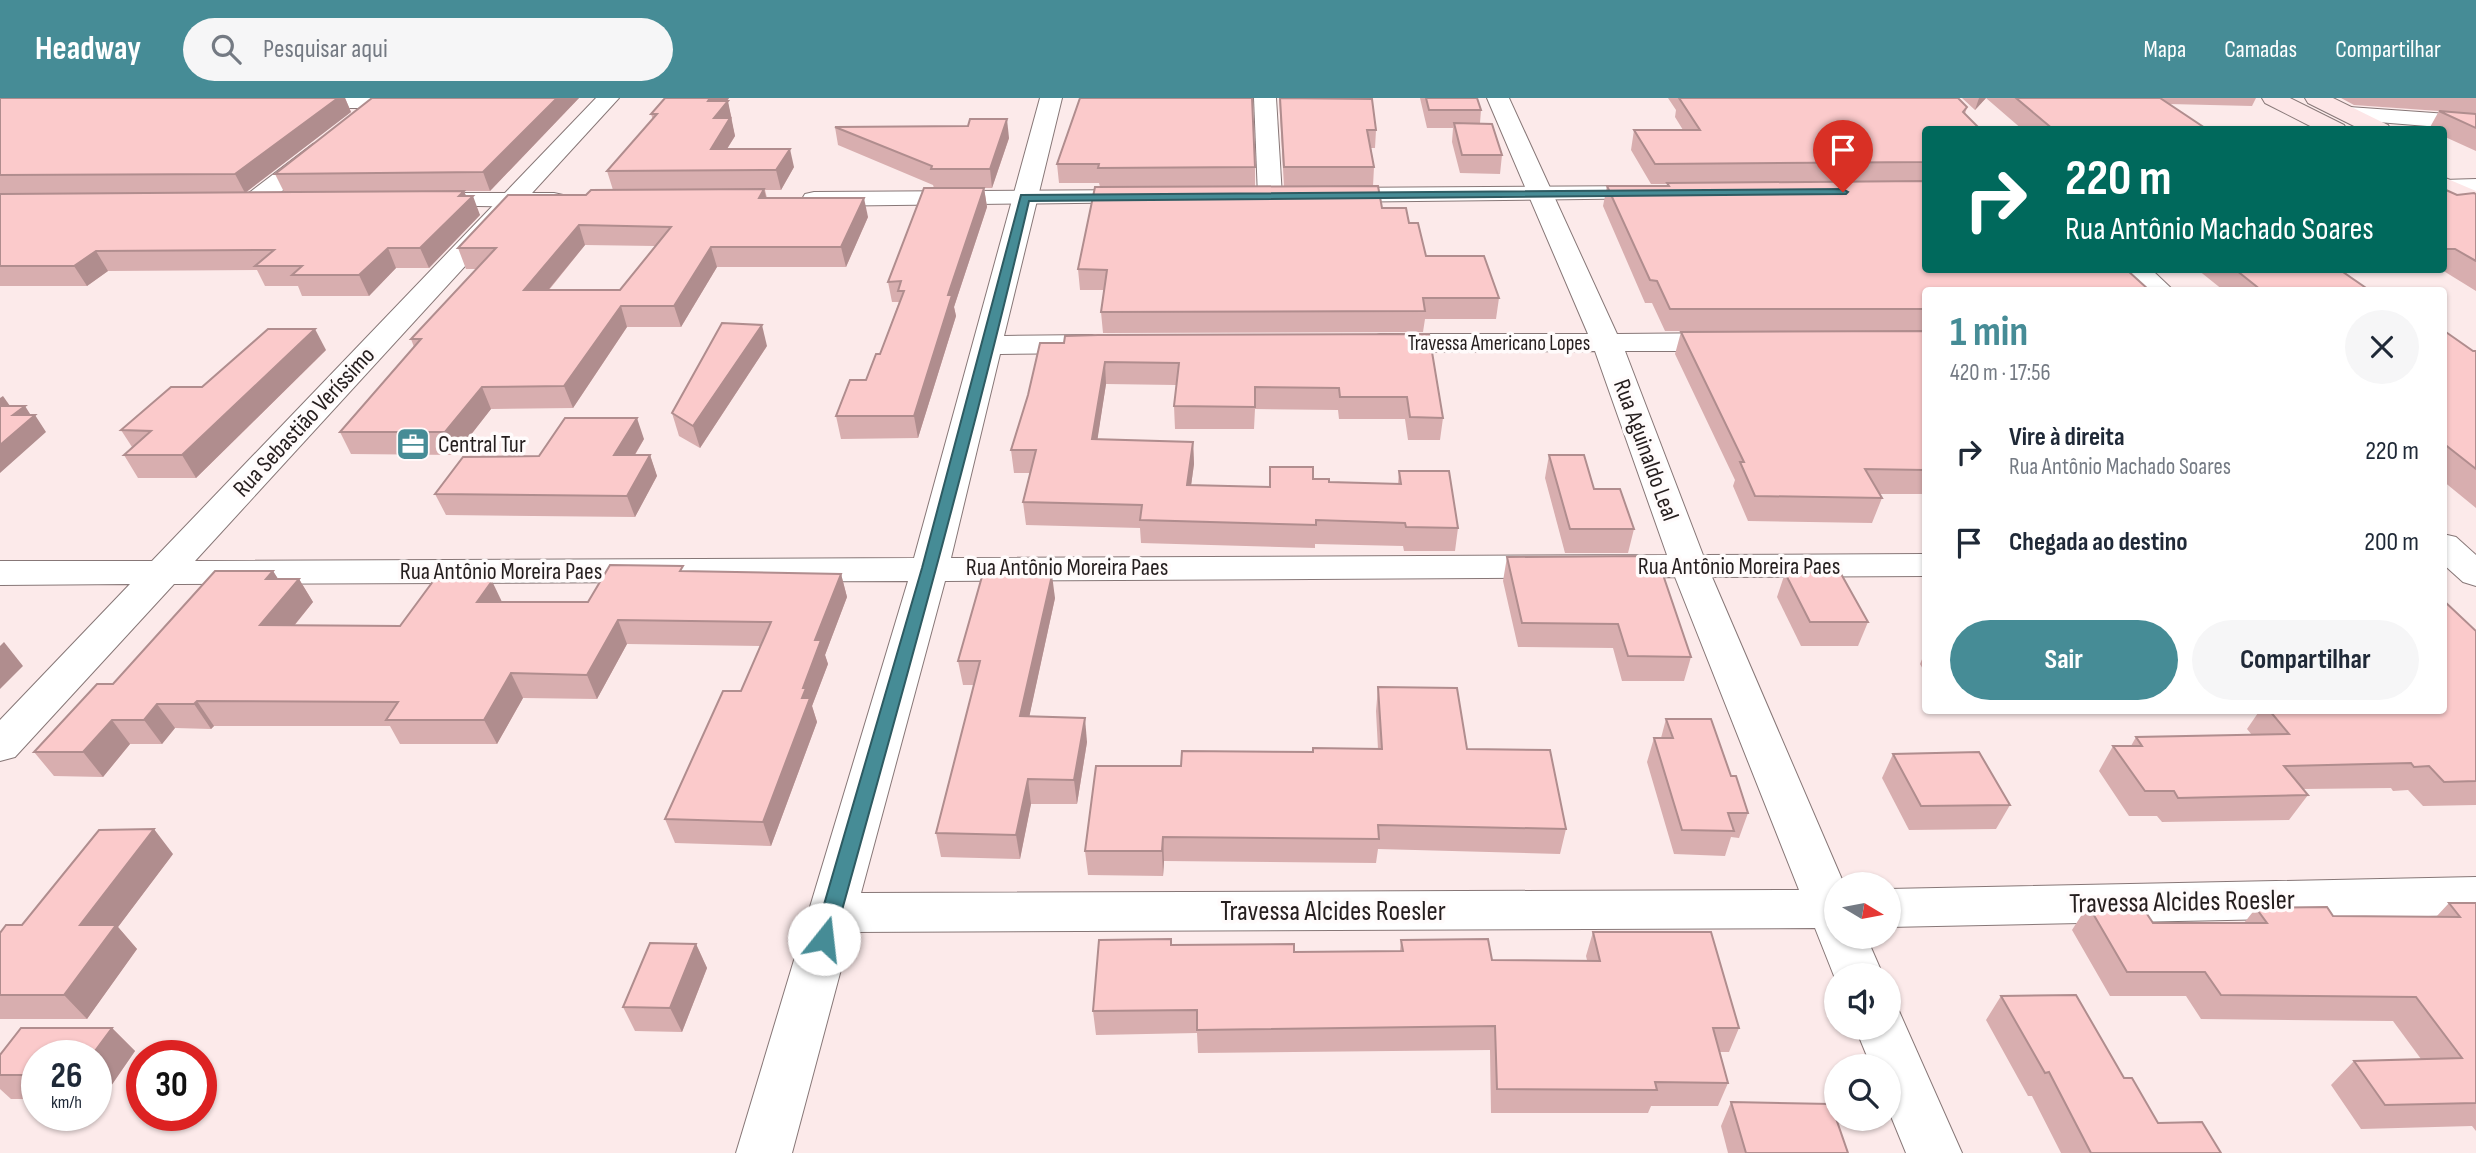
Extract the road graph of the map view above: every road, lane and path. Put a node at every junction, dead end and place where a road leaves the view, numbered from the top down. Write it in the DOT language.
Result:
graph roads {
  1 [pos="608,98"];
  2 [pos="1051,98"];
  3 [pos="1265,98"];
  4 [pos="1498,98"];
  5 [pos="2273,98"];
  6 [pos="2316,98"];
  7 [pos="384,100"];
  8 [pos="272,103"];
  9 [pos="2343,122"];
  10 [pos="2476,123"];
  11 [pos="2362,126"];
  12 [pos="2447,163"];
  13 [pos="2476,177"];
  14 [pos="2447,186"];
  15 [pos="2476,186"];
  16 [pos="2447,187"];
  17 [pos="1678,193"];
  18 [pos="1540,194"];
  19 [pos="1242,196"];
  20 [pos="1270,196"];
  21 [pos="1174,197"];
  22 [pos="1025,198"];
  23 [pos="789,199"];
  24 [pos="403,200"];
  25 [pos="512,200"];
  26 [pos="581,200"];
  27 [pos="2476,200"];
  28 [pos="228,201"];
  29 [pos="254,201"];
  30 [pos="295,201"];
  31 [pos="2139,273"];
  32 [pos="2156,287"];
  33 [pos="1759,342"];
  34 [pos="1607,343"];
  35 [pos="1113,344"];
  36 [pos="1346,344"];
  37 [pos="989,345"];
  38 [pos="1922,565"];
  39 [pos="1689,566"];
  40 [pos="930,568"];
  41 [pos="0,573"];
  42 [pos="163,573"];
  43 [pos="0,746"];
  44 [pos="1824,890"];
  45 [pos="2476,896"];
  46 [pos="1901,908"];
  47 [pos="831,912"];
  48 [pos="1824,919"];
  49 [pos="1886,1040"];
  50 [pos="764,1153"];
  51 [pos="1934,1153"];
  1 -- 25 [label="street, Rua Sebastião Veríssimo"];
  2 -- 22 [label="street"];
  3 -- 20 [label="street"];
  4 -- 18 [label="street, Rua Aguinaldo Leal"];
  5 -- 9 [label="main road"];
  6 -- 9 [label="main road"];
  7 -- 8 [label="street"];
  7 -- 29 [label="street"];
  9 -- 10 [label="street"];
  9 -- 11 [label="main road"];
  12 -- 13 [label="main road"];
  14 -- 15 [label="street"];
  16 -- 27 [label="main road"];
  17 -- 18 [label="street"];
  18 -- 20 [label="street"];
  18 -- 34 [label="street, Rua Aguinaldo Leal"];
  19 -- 20 [label="street"];
  21 -- 22 [label="street"];
  22 -- 23 [label="street"];
  22 -- 37 [label="street"];
  24 -- 25 [label="street"];
  25 -- 26 [label="street"];
  25 -- 42 [label="street, Rua Sebastião Veríssimo"];
  28 -- 29 [label="street"];
  29 -- 30 [label="street"];
  31 -- 32 [label="street"];
  33 -- 34 [label="street, Travessa Americano Lopes"];
  34 -- 36 [label="street, Travessa Americano Lopes"];
  34 -- 39 [label="street, Rua Aguinaldo Leal"];
  35 -- 37 [label="street"];
  37 -- 40 [label="street"];
  38 -- 39 [label="street, Rua Antônio Moreira Paes"];
  39 -- 40 [label="street, Rua Antônio Moreira Paes"];
  39 -- 44 [label="street, Rua Aguinaldo Leal"];
  40 -- 42 [label="street, Rua Antônio Moreira Paes"];
  40 -- 47 [label="street"];
  41 -- 42 [label="street, Rua Antônio Moreira Paes"];
  42 -- 43 [label="street, Rua Sebastião Veríssimo"];
  45 -- 46 [label="street, Travessa Alcides Roesler"];
  47 -- 48 [label="street, Travessa Alcides Roesler"];
  47 -- 50 [label="street"];
  49 -- 51 [label="street"];
}
